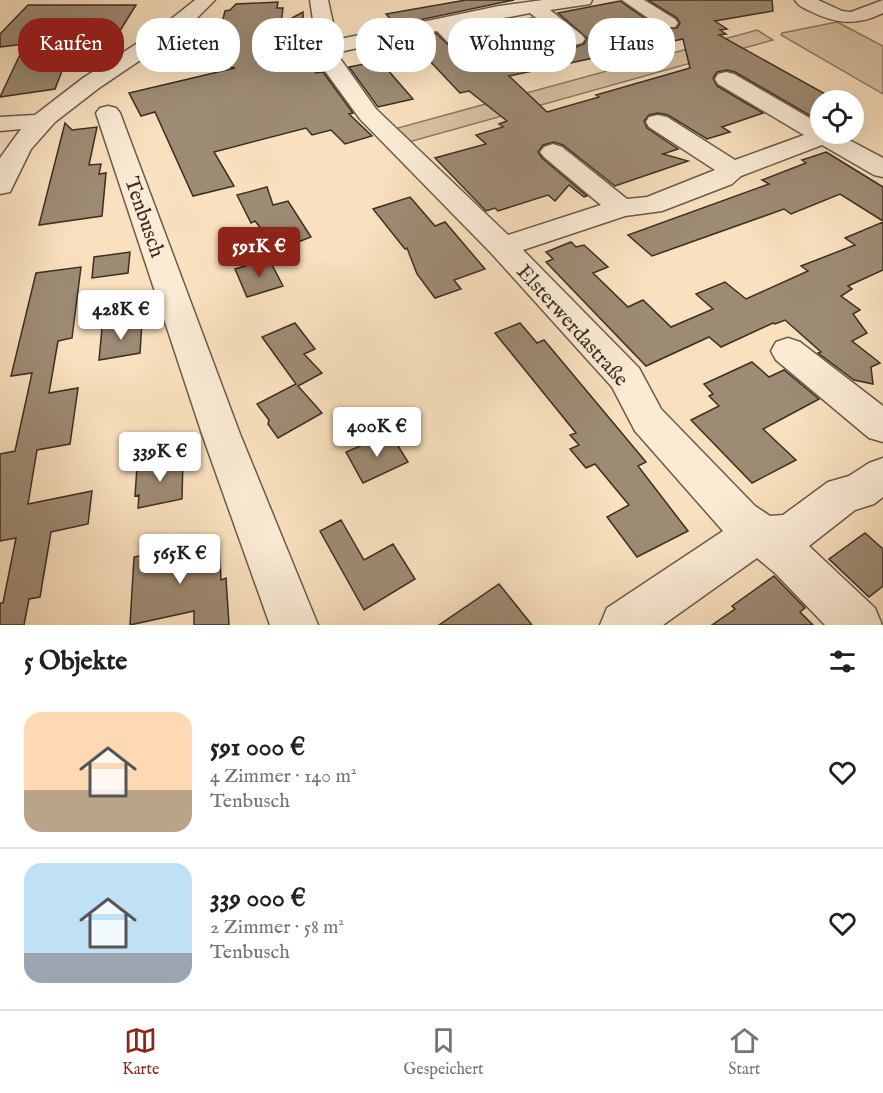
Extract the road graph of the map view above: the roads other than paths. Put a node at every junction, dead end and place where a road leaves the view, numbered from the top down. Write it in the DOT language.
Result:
graph roads {
  1 [pos="206,0"];
  2 [pos="319,0"];
  3 [pos="583,0"];
  4 [pos="631,0"];
  5 [pos="804,0"];
  6 [pos="492,6"];
  7 [pos="883,6"];
  8 [pos="535,8"];
  9 [pos="322,18"];
  10 [pos="548,18"];
  11 [pos="660,18"];
  12 [pos="441,24"];
  13 [pos="448,31"];
  14 [pos="344,45"];
  15 [pos="337,72"];
  16 [pos="726,80"];
  17 [pos="108,113"];
  18 [pos="658,122"];
  19 [pos="40,123"];
  20 [pos="0,124"];
  21 [pos="810,128"];
  22 [pos="810,141"];
  23 [pos="838,144"];
  24 [pos="553,152"];
  25 [pos="883,169"];
  26 [pos="732,170"];
  27 [pos="0,186"];
  28 [pos="621,208"];
  29 [pos="503,247"];
  30 [pos="788,351"];
  31 [pos="883,426"];
  32 [pos="883,475"];
  33 [pos="762,537"];
  34 [pos="294,625"];
  35 [pos="624,625"];
  36 [pos="858,625"];
  1 -- 19 [label="street"];
  2 -- 9 [label="street"];
  3 -- 8 [label="street"];
  4 -- 11 [label="street"];
  5 -- 7 [label="street"];
  6 -- 8 [label="street"];
  6 -- 12 [label="street"];
  8 -- 10 [label="street"];
  12 -- 13 [label="street"];
  12 -- 14 [label="street"];
  15 -- 29 [label="street, Elsterwerdastraße"];
  16 -- 21 [label="street"];
  17 -- 34 [label="street, Tenbusch"];
  18 -- 26 [label="street"];
  19 -- 20 [label="street"];
  19 -- 27 [label="street"];
  22 -- 26 [label="street, Elsterwerdastraße"];
  23 -- 25 [label="street"];
  24 -- 28 [label="street"];
  26 -- 28 [label="street, Elsterwerdastraße"];
  28 -- 29 [label="street, Elsterwerdastraße"];
  29 -- 33 [label="street, Elsterwerdastraße"];
  30 -- 31 [label="street"];
  32 -- 33 [label="street"];
  33 -- 35 [label="street"];
  33 -- 36 [label="street, Elsterwerdastraße"];
}
